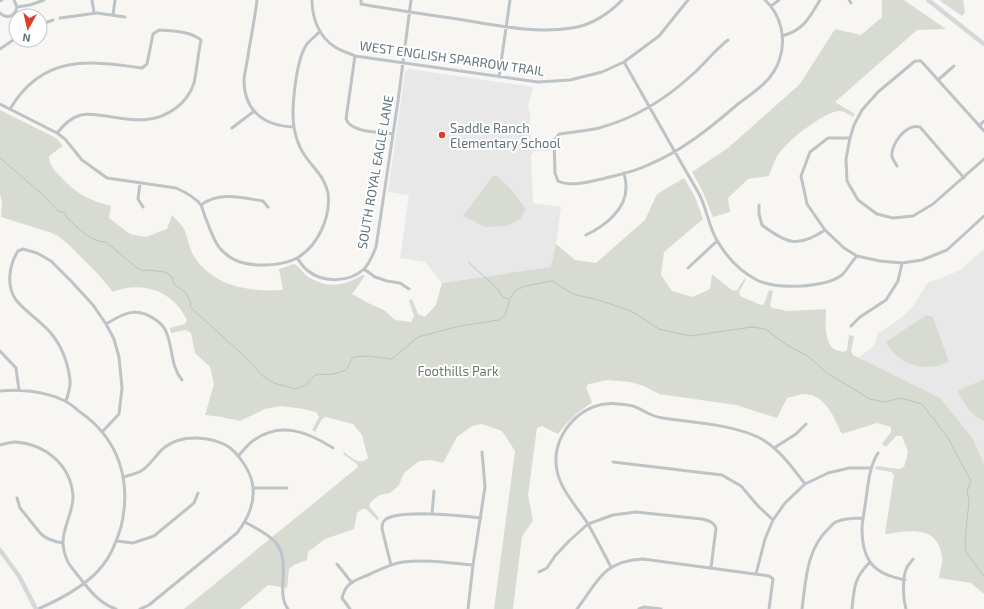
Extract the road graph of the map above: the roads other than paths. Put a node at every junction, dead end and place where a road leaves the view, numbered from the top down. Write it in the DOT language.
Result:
graph roads {
  1 [pos="14,0"];
  2 [pos="44,0"];
  3 [pos="92,0"];
  4 [pos="115,0"];
  5 [pos="257,0"];
  6 [pos="312,0"];
  7 [pos="362,0"];
  8 [pos="411,0"];
  9 [pos="510,0"];
  10 [pos="622,0"];
  11 [pos="688,0"];
  12 [pos="765,0"];
  13 [pos="779,0"];
  14 [pos="820,0"];
  15 [pos="928,0"];
  16 [pos="771,6"];
  17 [pos="17,7"];
  18 [pos="410,12"];
  19 [pos="94,13"];
  20 [pos="113,15"];
  21 [pos="125,17"];
  22 [pos="60,18"];
  23 [pos="53,20"];
  24 [pos="48,22"];
  25 [pos="506,27"];
  26 [pos="320,31"];
  27 [pos="782,36"];
  28 [pos="728,40"];
  29 [pos="984,44"];
  30 [pos="355,56"];
  31 [pos="624,62"];
  32 [pos="403,63"];
  33 [pos="954,66"];
  34 [pos="499,77"];
  35 [pos="938,80"];
  36 [pos="0,104"];
  37 [pos="650,108"];
  38 [pos="10,110"];
  39 [pos="254,112"];
  40 [pos="984,121"];
  41 [pos="979,126"];
  42 [pos="294,127"];
  43 [pos="232,128"];
  44 [pos="984,131"];
  45 [pos="57,133"];
  46 [pos="393,134"];
  47 [pos="850,138"];
  48 [pos="674,152"];
  49 [pos="984,159"];
  50 [pos="897,166"];
  51 [pos="624,173"];
  52 [pos="964,178"];
  53 [pos="140,183"];
  54 [pos="201,205"];
  55 [pos="760,205"];
  56 [pos="143,207"];
  57 [pos="268,207"];
  58 [pos="984,216"];
  59 [pos="825,230"];
  60 [pos="586,234"];
  61 [pos="717,241"];
  62 [pos="857,256"];
  63 [pos="297,258"];
  64 [pos="902,263"];
  65 [pos="688,268"];
  66 [pos="364,269"];
  67 [pos="409,289"];
  68 [pos="106,324"];
  69 [pos="851,326"];
  70 [pos="0,351"];
  71 [pos="182,380"];
  72 [pos="19,390"];
  73 [pos="0,391"];
  74 [pos="66,401"];
  75 [pos="806,424"];
  76 [pos="103,432"];
  77 [pos="0,445"];
  78 [pos="333,448"];
  79 [pos="774,448"];
  80 [pos="482,452"];
  81 [pos="878,452"];
  82 [pos="238,456"];
  83 [pos="613,462"];
  84 [pos="871,468"];
  85 [pos="124,477"];
  86 [pos="805,484"];
  87 [pos="253,488"];
  88 [pos="287,488"];
  89 [pos="434,491"];
  90 [pos="198,493"];
  91 [pos="17,498"];
  92 [pos="432,514"];
  93 [pos="481,518"];
  94 [pos="863,518"];
  95 [pos="773,520"];
  96 [pos="245,522"];
  97 [pos="588,524"];
  98 [pos="117,541"];
  99 [pos="63,543"];
  100 [pos="0,550"];
  101 [pos="913,559"];
  102 [pos="870,562"];
  103 [pos="337,564"];
  104 [pos="391,565"];
  105 [pos="473,565"];
  106 [pos="611,566"];
  107 [pos="711,568"];
  108 [pos="539,572"];
  109 [pos="756,574"];
  110 [pos="905,580"];
  111 [pos="352,582"];
  112 [pos="84,583"];
  113 [pos="285,606"];
  114 [pos="111,608"];
  115 [pos="37,609"];
  116 [pos="116,609"];
  117 [pos="140,609"];
  118 [pos="280,609"];
  119 [pos="288,609"];
  120 [pos="350,609"];
  121 [pos="468,609"];
  122 [pos="577,609"];
  123 [pos="639,609"];
  124 [pos="661,609"];
  125 [pos="769,609"];
  126 [pos="802,609"];
  127 [pos="852,609"];
  128 [pos="906,609"];
  1 -- 17 [label="street"];
  2 -- 17 [label="street"];
  3 -- 19 [label="street"];
  4 -- 20 [label="street"];
  5 -- 39 [label="street"];
  6 -- 26 [label="street, WEST ENGLISH SPARROW TRAIL"];
  7 -- 18 [label="street"];
  8 -- 18 [label="street, SOUTH ROYAL EAGLE LANE"];
  9 -- 25 [label="street"];
  10 -- 25 [label="street"];
  11 -- 31 [label="street, WEST ENGLISH SPARROW TRAIL"];
  12 -- 16 [label="street"];
  13 -- 16 [label="street"];
  14 -- 27 [label="street"];
  15 -- 29 [label="main road"];
  16 -- 27 [label="street"];
  18 -- 25 [label="street"];
  18 -- 32 [label="street, SOUTH ROYAL EAGLE LANE"];
  19 -- 20 [label="street"];
  19 -- 22 [label="street"];
  20 -- 21 [label="street"];
  23 -- 24 [label="street"];
  25 -- 34 [label="street"];
  26 -- 30 [label="street, WEST ENGLISH SPARROW TRAIL"];
  26 -- 42 [label="street"];
  27 -- 48 [label="street"];
  28 -- 37 [label="street"];
  30 -- 32 [label="street, WEST ENGLISH SPARROW TRAIL"];
  30 -- 46 [label="street"];
  31 -- 34 [label="street, WEST ENGLISH SPARROW TRAIL"];
  31 -- 37 [label="street"];
  32 -- 34 [label="street, WEST ENGLISH SPARROW TRAIL"];
  32 -- 46 [label="street, SOUTH ROYAL EAGLE LANE"];
  33 -- 35 [label="street"];
  35 -- 41 [label="street"];
  35 -- 47 [label="street"];
  36 -- 38 [label="street"];
  37 -- 48 [label="street"];
  37 -- 51 [label="street"];
  38 -- 45 [label="street"];
  38 -- 45 [label="street"];
  39 -- 42 [label="street"];
  39 -- 43 [label="street"];
  40 -- 41 [label="street"];
  41 -- 44 [label="street"];
  42 -- 63 [label="street"];
  45 -- 53 [label="street"];
  46 -- 66 [label="street, SOUTH ROYAL EAGLE LANE"];
  47 -- 52 [label="street"];
  47 -- 59 [label="street"];
  48 -- 51 [label="street"];
  48 -- 61 [label="street"];
  49 -- 52 [label="street"];
  50 -- 52 [label="street"];
  51 -- 60 [label="street"];
  53 -- 54 [label="street"];
  53 -- 56 [label="street"];
  54 -- 57 [label="street"];
  54 -- 63 [label="street"];
  55 -- 59 [label="street"];
  58 -- 64 [label="street"];
  59 -- 62 [label="street"];
  61 -- 62 [label="street"];
  61 -- 65 [label="street"];
  62 -- 64 [label="street"];
  63 -- 66 [label="street, SOUTH ROYAL EAGLE LANE"];
  64 -- 69 [label="street"];
  66 -- 67 [label="street"];
  68 -- 71 [label="street"];
  68 -- 74 [label="street"];
  68 -- 76 [label="street"];
  70 -- 72 [label="street"];
  72 -- 73 [label="street"];
  72 -- 74 [label="street"];
  74 -- 76 [label="street"];
  75 -- 79 [label="street"];
  76 -- 85 [label="street"];
  77 -- 99 [label="street"];
  78 -- 82 [label="street"];
  79 -- 86 [label="street"];
  79 -- 97 [label="street"];
  80 -- 93 [label="street"];
  81 -- 84 [label="street"];
  82 -- 85 [label="street"];
  82 -- 87 [label="street"];
  83 -- 95 [label="street"];
  84 -- 86 [label="street"];
  84 -- 94 [label="street"];
  85 -- 98 [label="street"];
  86 -- 95 [label="street"];
  87 -- 88 [label="street"];
  87 -- 96 [label="street"];
  89 -- 92 [label="street"];
  90 -- 98 [label="street"];
  91 -- 99 [label="street"];
  92 -- 93 [label="street"];
  92 -- 104 [label="street"];
  93 -- 105 [label="street"];
  94 -- 102 [label="street"];
  94 -- 126 [label="street"];
  95 -- 109 [label="street"];
  96 -- 113 [label="street"];
  96 -- 117 [label="street"];
  97 -- 106 [label="street"];
  97 -- 107 [label="street"];
  97 -- 108 [label="street"];
  98 -- 112 [label="street"];
  99 -- 112 [label="street"];
  100 -- 115 [label="main road"];
  101 -- 110 [label="street"];
  102 -- 110 [label="street"];
  102 -- 127 [label="street"];
  103 -- 111 [label="street"];
  104 -- 105 [label="street"];
  104 -- 111 [label="street"];
  105 -- 121 [label="street"];
  106 -- 107 [label="street"];
  106 -- 122 [label="street"];
  107 -- 109 [label="street"];
  109 -- 125 [label="street"];
  110 -- 128 [label="street"];
  111 -- 120 [label="street"];
  112 -- 114 [label="street"];
  112 -- 115 [label="street"];
  113 -- 118 [label="street"];
  113 -- 119 [label="street"];
  114 -- 116 [label="street"];
  123 -- 124 [label="street"];
}
